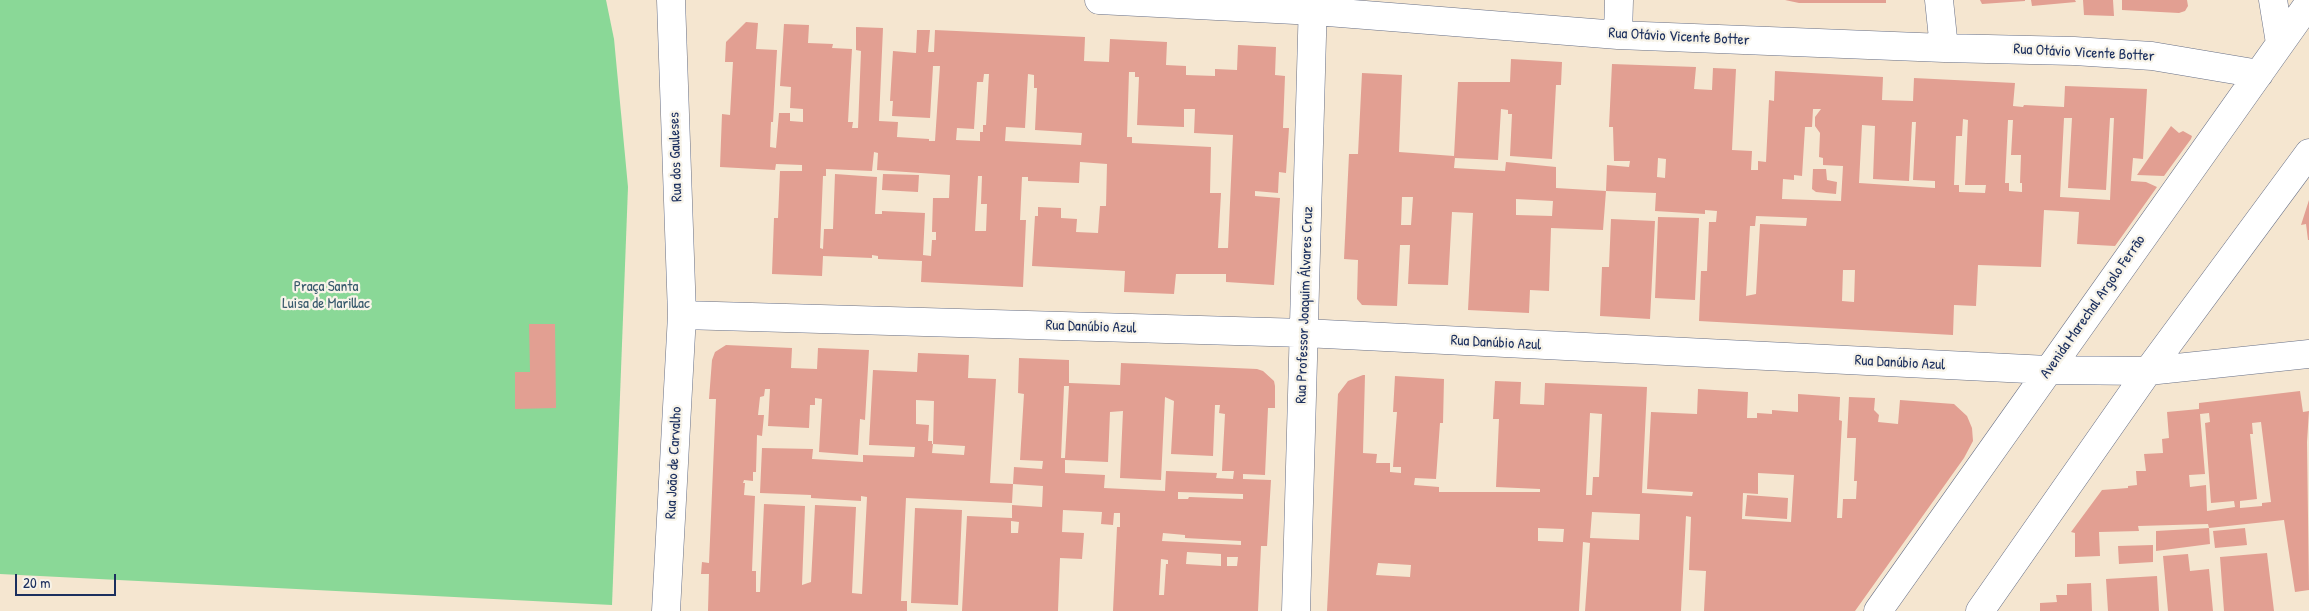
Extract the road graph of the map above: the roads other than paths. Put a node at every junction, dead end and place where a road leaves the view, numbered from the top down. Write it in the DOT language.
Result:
graph roads {
  1 [pos="671,0"];
  2 [pos="1099,0"];
  3 [pos="1619,0"];
  4 [pos="1939,0"];
  5 [pos="2273,0"];
  6 [pos="2309,2"];
  7 [pos="1314,5"];
  8 [pos="1618,35"];
  9 [pos="2280,43"];
  10 [pos="1944,48"];
  11 [pos="2259,74"];
  12 [pos="2309,153"];
  13 [pos="682,314"];
  14 [pos="1304,333"];
  15 [pos="2309,354"];
  16 [pos="2048,370"];
  17 [pos="2148,371"];
  18 [pos="666,611"];
  19 [pos="1296,611"];
  20 [pos="1878,611"];
  21 [pos="1980,611"];
  1 -- 13 [label="street, Rua dos Gauleses"];
  2 -- 7 [label="street, Rua Otávio Vicente Botter"];
  3 -- 8 [label="street"];
  4 -- 10 [label="street"];
  5 -- 9 [label="street"];
  6 -- 9 [label="street, Avenida Marechal Argolo Ferrão"];
  7 -- 8 [label="street, Rua Otávio Vicente Botter"];
  7 -- 14 [label="street, Rua Professor Joaquim Álvares Cruz"];
  8 -- 10 [label="street, Rua Otávio Vicente Botter"];
  9 -- 11 [label="street, Avenida Marechal Argolo Ferrão"];
  10 -- 11 [label="street, Rua Otávio Vicente Botter"];
  11 -- 16 [label="street, Avenida Marechal Argolo Ferrão"];
  12 -- 17 [label="street"];
  13 -- 14 [label="street, Rua Danúbio Azul"];
  13 -- 18 [label="street, Rua João de Carvalho"];
  14 -- 16 [label="street, Rua Danúbio Azul"];
  14 -- 19 [label="street, Rua Professor Joaquim Álvares Cruz"];
  15 -- 17 [label="street, Rua Danúbio Azul"];
  16 -- 17 [label="street, Rua Danúbio Azul"];
  16 -- 20 [label="street, Avenida Marechal Argolo Ferrão"];
  17 -- 21 [label="street"];
}
